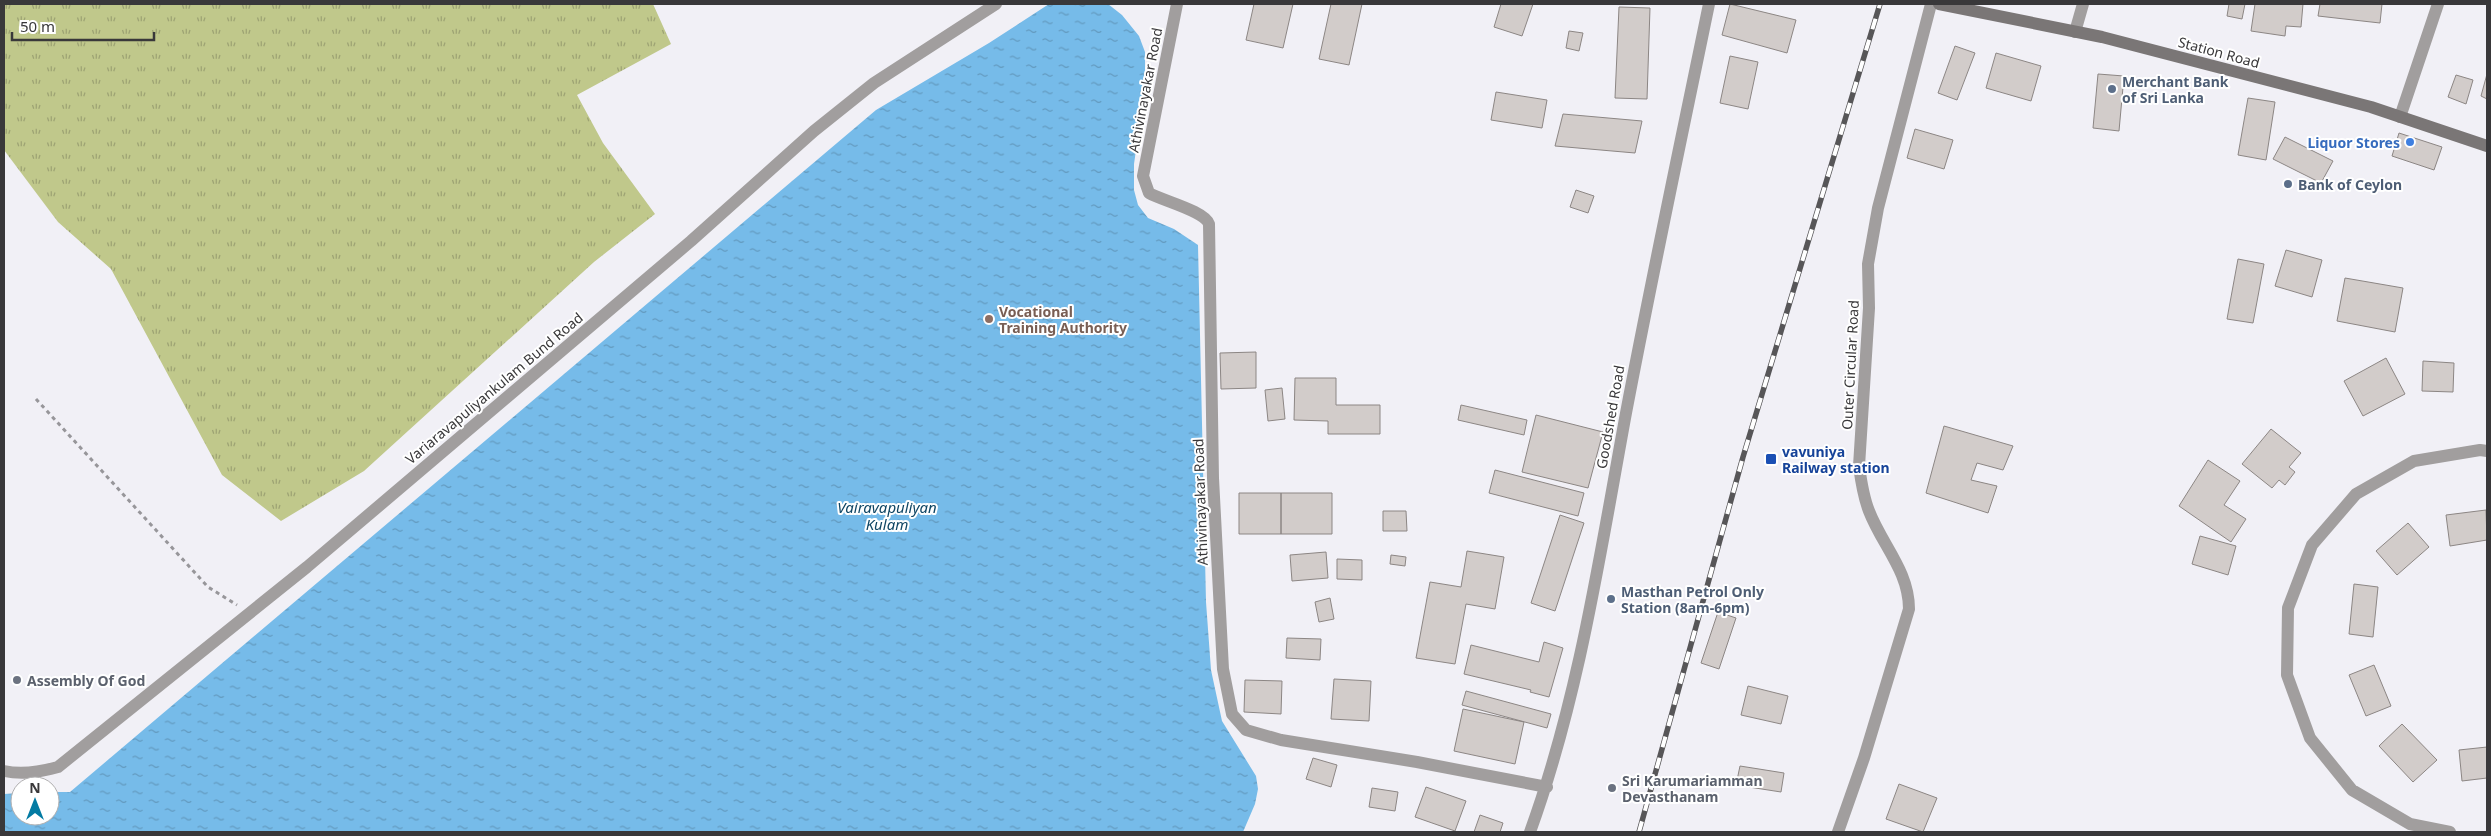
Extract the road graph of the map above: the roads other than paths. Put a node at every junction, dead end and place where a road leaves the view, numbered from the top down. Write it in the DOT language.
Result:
graph roads {
  1 [pos="996,4"];
  2 [pos="1177,4"];
  3 [pos="1709,4"];
  4 [pos="1931,4"];
  5 [pos="1939,4"];
  6 [pos="2083,4"];
  7 [pos="2438,4"];
  8 [pos="2075,32"];
  9 [pos="2400,117"];
  10 [pos="2487,146"];
  11 [pos="2487,451"];
  12 [pos="4,771"];
  13 [pos="1547,787"];
  14 [pos="2409,828"];
  15 [pos="1530,832"];
  16 [pos="1838,832"];
  17 [pos="2450,832"];
  1 -- 12 [label="street, Variaravapuliyankulam Bund Road"];
  2 -- 13 [label="street, Athivinayakar Road"];
  3 -- 13 [label="street, Goodshed Road"];
  4 -- 16 [label="street, Outer Circular Road"];
  5 -- 8 [label="main road, Station Road"];
  6 -- 8 [label="street"];
  7 -- 9 [label="street"];
  8 -- 9 [label="main road, Station Road"];
  9 -- 10 [label="main road, Station Road"];
  11 -- 14 [label="street"];
  13 -- 15 [label="street, Goodshed Road"];
  14 -- 17 [label="street"];
}
